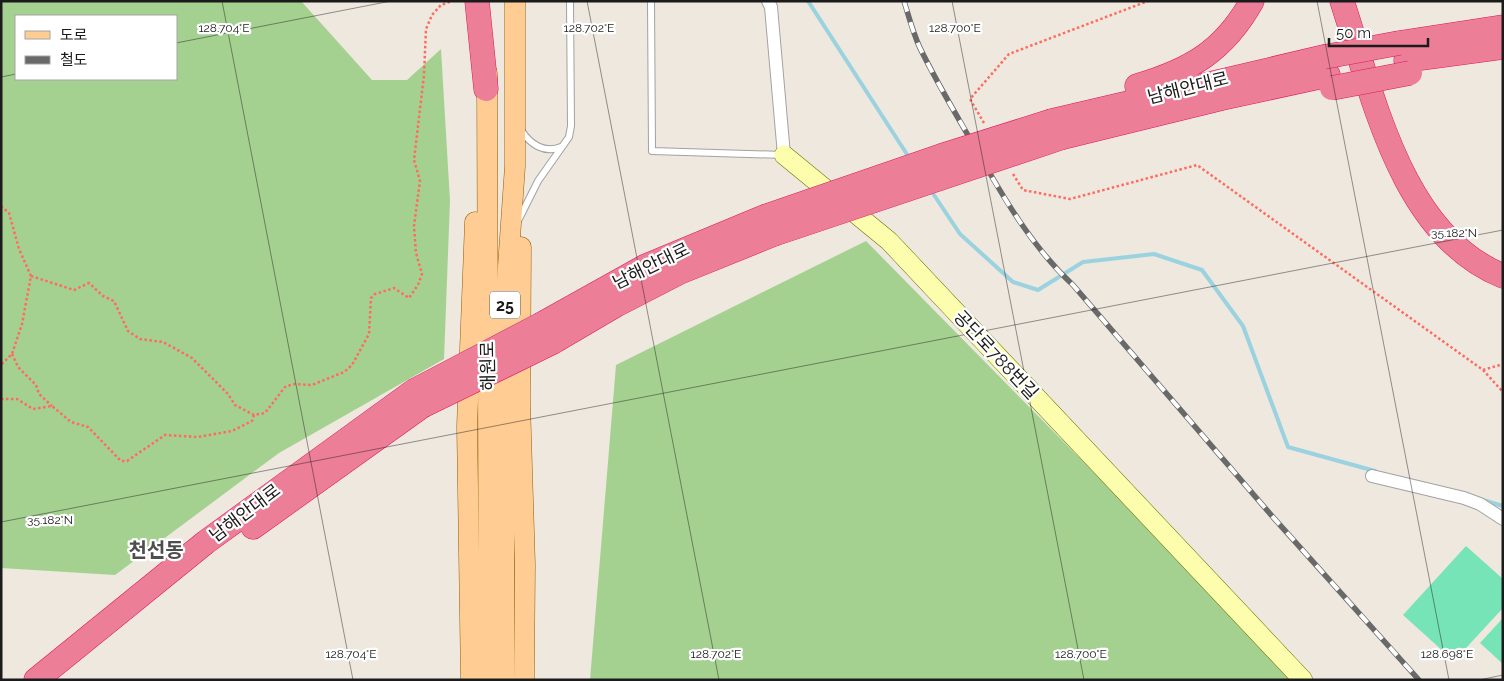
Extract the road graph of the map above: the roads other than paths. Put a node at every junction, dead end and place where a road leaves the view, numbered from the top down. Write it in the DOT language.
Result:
graph roads {
  1 [pos="477,1"];
  2 [pos="488,1"];
  3 [pos="515,1"];
  4 [pos="570,1"];
  5 [pos="651,1"];
  6 [pos="768,1"];
  7 [pos="1252,1"];
  8 [pos="1342,1"];
  9 [pos="1356,1"];
  10 [pos="1503,27"];
  11 [pos="1503,46"];
  12 [pos="1405,59"];
  13 [pos="1503,61"];
  14 [pos="1328,73"];
  15 [pos="486,96"];
  16 [pos="516,114"];
  17 [pos="1057,129"];
  18 [pos="562,147"];
  19 [pos="784,155"];
  20 [pos="515,166"];
  21 [pos="519,219"];
  22 [pos="1503,264"];
  23 [pos="1503,276"];
  24 [pos="418,399"];
  25 [pos="1372,476"];
  26 [pos="1503,519"];
  27 [pos="497,610"];
  28 [pos="36,680"];
  29 [pos="60,680"];
  30 [pos="471,680"];
  31 [pos="489,680"];
  32 [pos="504,680"];
  33 [pos="524,680"];
  34 [pos="1303,680"];
  1 -- 15 [label="highway"];
  2 -- 15 [label="main road, 해원로 / 25"];
  3 -- 16 [label="main road, 해원로 / 25"];
  4 -- 18 [label="lane"];
  5 -- 19 [label="lane"];
  6 -- 19 [label="street"];
  7 -- 17 [label="highway"];
  8 -- 23 [label="highway"];
  9 -- 22 [label="highway"];
  10 -- 12 [label="highway"];
  11 -- 12 [label="highway"];
  12 -- 13 [label="highway"];
  12 -- 14 [label="highway, bridge"];
  12 -- 14 [label="highway, bridge"];
  14 -- 17 [label="highway, 남해안대로"];
  14 -- 17 [label="highway, 남해안대로"];
  15 -- 27 [label="main road, 해원로 / 25"];
  15 -- 30 [label="main road"];
  16 -- 18 [label="lane"];
  16 -- 20 [label="main road, 해원로 / 25"];
  17 -- 24 [label="highway, 남해안대로, bridge"];
  18 -- 21 [label="lane"];
  19 -- 34 [label="street, 공단로788번길"];
  20 -- 21 [label="main road"];
  20 -- 27 [label="main road, 해원로 / 25"];
  21 -- 33 [label="main road"];
  24 -- 28 [label="highway, 남해안대로"];
  24 -- 29 [label="highway, 남해안대로"];
  25 -- 26 [label="street"];
  27 -- 31 [label="main road, 25"];
  27 -- 32 [label="main road"];
}
